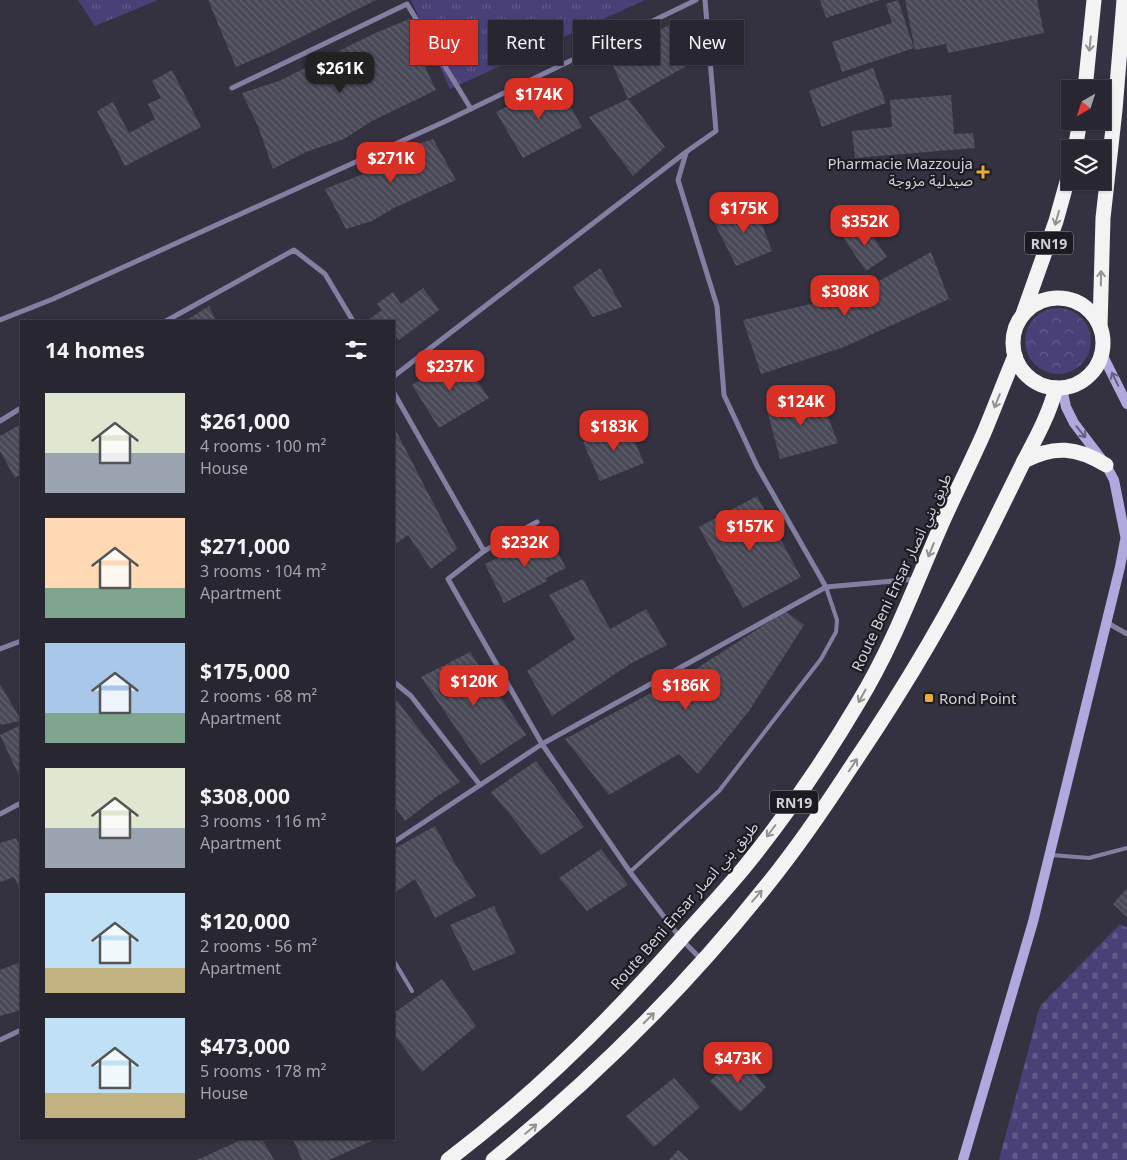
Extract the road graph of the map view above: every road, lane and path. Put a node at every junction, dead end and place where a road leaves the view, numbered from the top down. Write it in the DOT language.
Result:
graph roads {
  1 [pos="696,0"];
  2 [pos="705,0"];
  3 [pos="1094,0"];
  4 [pos="1124,0"];
  5 [pos="1086,80"];
  6 [pos="232,88"];
  7 [pos="471,109"];
  8 [pos="686,152"];
  9 [pos="1065,190"];
  10 [pos="1022,314"];
  11 [pos="0,320"];
  12 [pos="168,320"];
  13 [pos="352,320"];
  14 [pos="1100,327"];
  15 [pos="1102,354"];
  16 [pos="1015,356"];
  17 [pos="395,375"];
  18 [pos="1059,388"];
  19 [pos="395,395"];
  20 [pos="1127,404"];
  21 [pos="20,409"];
  22 [pos="0,421"];
  23 [pos="1024,461"];
  24 [pos="1106,465"];
  25 [pos="537,522"];
  26 [pos="1126,532"];
  27 [pos="484,551"];
  28 [pos="1123,563"];
  29 [pos="919,579"];
  30 [pos="826,587"];
  31 [pos="1106,622"];
  32 [pos="1127,634"];
  33 [pos="20,641"];
  34 [pos="0,649"];
  35 [pos="395,683"];
  36 [pos="542,744"];
  37 [pos="480,785"];
  38 [pos="20,804"];
  39 [pos="0,814"];
  40 [pos="395,841"];
  41 [pos="1127,848"];
  42 [pos="1050,855"];
  43 [pos="630,872"];
  44 [pos="681,939"];
  45 [pos="702,961"];
  46 [pos="395,963"];
  47 [pos="412,992"];
  48 [pos="20,1030"];
  49 [pos="0,1040"];
  50 [pos="448,1160"];
  51 [pos="493,1160"];
  52 [pos="963,1160"];
  1 -- 7 [label="street"];
  2 -- 8 [label="street"];
  3 -- 5 [label="highway, one-way"];
  14 -- 4 [label="highway, one-way"];
  6 -- 7 [label="street"];
  7 -- 11 [label="street"];
  8 -- 17 [label="street"];
  8 -- 30 [label="street"];
  9 -- 10 [label="highway, RN19, one-way"];
  10 -- 14 [label="highway"];
  10 -- 16 [label="highway, RN19"];
  12 -- 13 [label="street"];
  14 -- 15 [label="highway"];
  15 -- 18 [label="highway"];
  20 -- 15 [label="street, one-way"];
  16 -- 18 [label="highway"];
  16 -- 29 [label="highway, Route Beni Ensar طريق بني انصار / RN19, one-way"];
  18 -- 23 [label="highway, RN19"];
  18 -- 24 [label="street, one-way"];
  19 -- 27 [label="street"];
  21 -- 22 [label="street"];
  23 -- 24 [label="highway"];
  45 -- 23 [label="highway, RN19, one-way"];
  24 -- 26 [label="street"];
  25 -- 27 [label="street"];
  26 -- 28 [label="street"];
  27 -- 36 [label="street"];
  28 -- 31 [label="street"];
  29 -- 30 [label="street"];
  29 -- 44 [label="highway, Route Beni Ensar طريق بني انصار / RN19, one-way"];
  30 -- 36 [label="street"];
  30 -- 43 [label="lane"];
  31 -- 32 [label="street"];
  31 -- 42 [label="street"];
  33 -- 34 [label="street"];
  35 -- 37 [label="street"];
  36 -- 37 [label="street"];
  36 -- 43 [label="street"];
  37 -- 40 [label="street"];
  38 -- 39 [label="street"];
  41 -- 42 [label="lane"];
  42 -- 52 [label="street"];
  43 -- 44 [label="street"];
  44 -- 45 [label="street"];
  44 -- 50 [label="highway, Route Beni Ensar طريق بني انصار / RN19"];
  51 -- 45 [label="highway, RN19, one-way"];
  46 -- 47 [label="lane"];
  48 -- 49 [label="street"];
}
